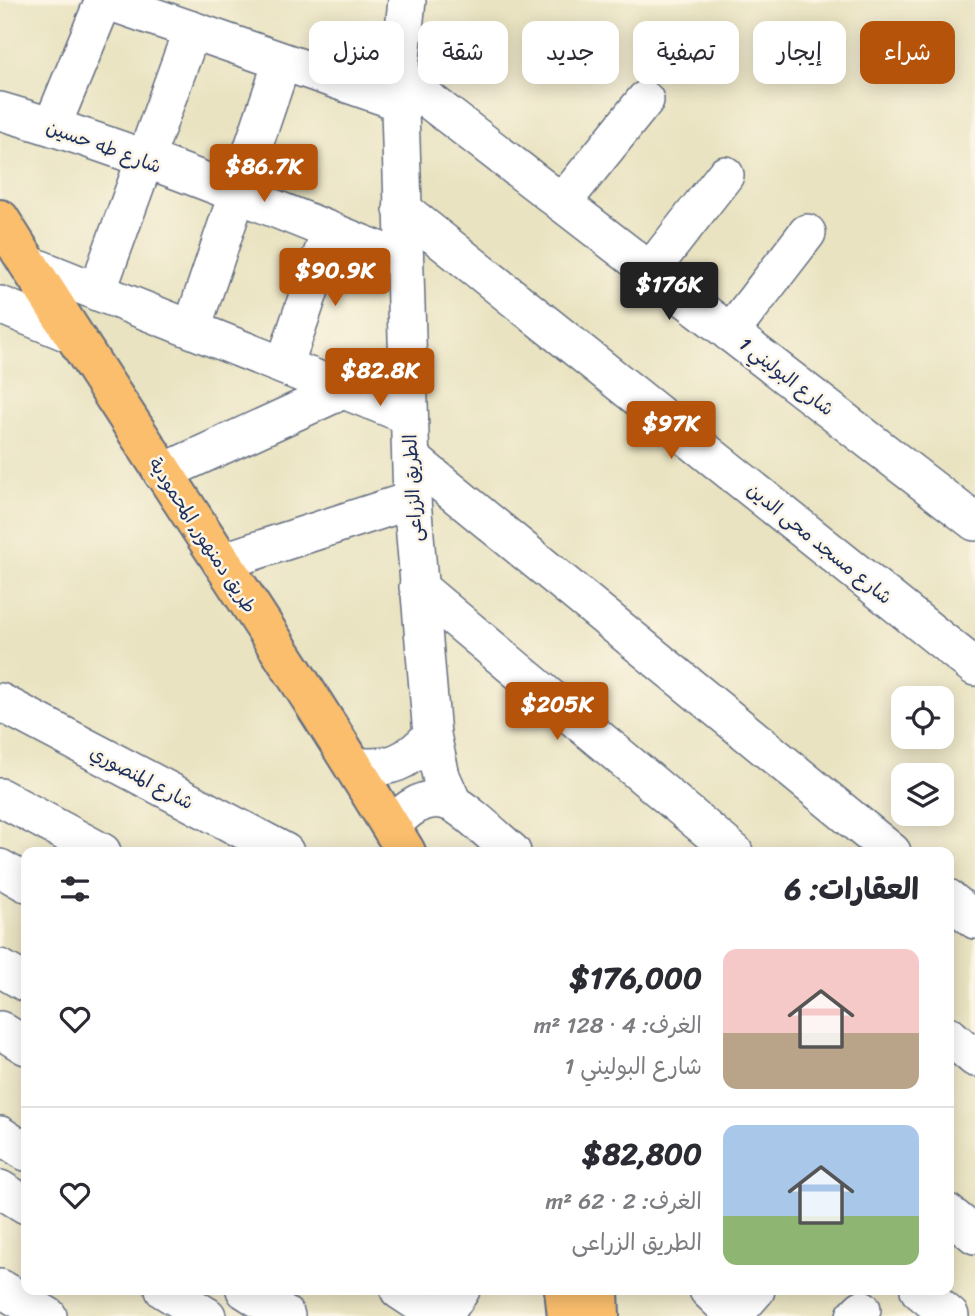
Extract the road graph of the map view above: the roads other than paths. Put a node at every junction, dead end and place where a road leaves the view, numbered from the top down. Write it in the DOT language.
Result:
graph roads {
  1 [pos="105,0"];
  2 [pos="407,0"];
  3 [pos="192,30"];
  4 [pos="282,62"];
  5 [pos="399,90"];
  6 [pos="645,100"];
  7 [pos="0,111"];
  8 [pos="52,126"];
  9 [pos="145,160"];
  10 [pos="725,175"];
  11 [pos="237,194"];
  12 [pos="562,203"];
  13 [pos="402,209"];
  14 [pos="0,219"];
  15 [pos="330,231"];
  16 [pos="807,233"];
  17 [pos="403,260"];
  18 [pos="28,264"];
  19 [pos="650,271"];
  20 [pos="97,292"];
  21 [pos="0,304"];
  22 [pos="192,328"];
  23 [pos="730,333"];
  24 [pos="71,334"];
  25 [pos="284,366"];
  26 [pos="343,390"];
  27 [pos="409,416"];
  28 [pos="411,458"];
  29 [pos="162,472"];
  30 [pos="412,500"];
  31 [pos="975,522"];
  32 [pos="221,562"];
  33 [pos="418,587"];
  34 [pos="975,667"];
  35 [pos="0,702"];
  36 [pos="432,735"];
  37 [pos="353,766"];
  38 [pos="0,797"];
  39 [pos="453,803"];
  40 [pos="399,840"];
  41 [pos="93,847"];
  42 [pos="276,847"];
  43 [pos="506,847"];
  44 [pos="728,847"];
  45 [pos="886,847"];
  46 [pos="0,868"];
  47 [pos="21,880"];
  48 [pos="954,903"];
  49 [pos="975,920"];
  50 [pos="0,968"];
  51 [pos="21,980"];
  52 [pos="0,1030"];
  53 [pos="954,1040"];
  54 [pos="21,1043"];
  55 [pos="975,1058"];
  56 [pos="0,1135"];
  57 [pos="21,1149"];
  58 [pos="0,1189"];
  59 [pos="21,1202"];
  60 [pos="954,1218"];
  61 [pos="975,1235"];
  62 [pos="0,1289"];
  63 [pos="172,1295"];
  64 [pos="253,1295"];
  65 [pos="406,1295"];
  66 [pos="458,1295"];
  67 [pos="565,1295"];
  68 [pos="598,1295"];
  69 [pos="718,1295"];
  70 [pos="925,1295"];
  71 [pos="742,1307"];
  72 [pos="48,1316"];
  73 [pos="207,1316"];
  74 [pos="286,1316"];
  75 [pos="438,1316"];
  76 [pos="443,1316"];
  77 [pos="567,1316"];
  78 [pos="600,1316"];
  79 [pos="950,1316"];
  1 -- 3 [label="street, شارع البوليني 1"];
  1 -- 8 [label="street"];
  2 -- 5 [label="street, الطريق الزراعى"];
  3 -- 4 [label="street, شارع البوليني 1"];
  3 -- 9 [label="street"];
  4 -- 5 [label="street, شارع البوليني 1"];
  4 -- 11 [label="street"];
  5 -- 12 [label="street, شارع البوليني 1"];
  5 -- 13 [label="street, الطريق الزراعى"];
  6 -- 12 [label="street"];
  7 -- 8 [label="street, شارع طه حسين"];
  8 -- 9 [label="street, شارع طه حسين"];
  9 -- 11 [label="street, شارع طه حسين"];
  9 -- 20 [label="street"];
  10 -- 19 [label="street"];
  11 -- 15 [label="street, شارع طه حسين"];
  11 -- 22 [label="street"];
  12 -- 19 [label="street, شارع البوليني 1"];
  13 -- 17 [label="street, الطريق الزراعى"];
  13 -- 34 [label="street, شارع مسجد محى الدين"];
  14 -- 18 [label="main road, طريق دمنهور, المحمودية"];
  15 -- 17 [label="street, شارع طه حسين"];
  15 -- 25 [label="street"];
  16 -- 23 [label="street"];
  17 -- 27 [label="street, الطريق الزراعى"];
  18 -- 20 [label="street"];
  18 -- 24 [label="main road, طريق دمنهور, المحمودية"];
  19 -- 23 [label="street, شارع البوليني 1"];
  20 -- 22 [label="street"];
  21 -- 24 [label="street"];
  22 -- 25 [label="street"];
  23 -- 31 [label="street, شارع البوليني 1"];
  24 -- 29 [label="main road, طريق دمنهور, المحمودية"];
  25 -- 26 [label="street"];
  26 -- 27 [label="street"];
  26 -- 29 [label="street"];
  27 -- 28 [label="street, الطريق الزراعى"];
  28 -- 30 [label="street, الطريق الزراعى"];
  28 -- 45 [label="street"];
  29 -- 32 [label="main road, طريق دمنهور, المحمودية"];
  30 -- 32 [label="street"];
  30 -- 33 [label="street, الطريق الزراعى"];
  32 -- 37 [label="main road, طريق دمنهور, المحمودية"];
  33 -- 36 [label="street, الطريق الزراعى"];
  33 -- 44 [label="street"];
  35 -- 42 [label="street, شارع المنصوري"];
  36 -- 37 [label="street"];
  36 -- 39 [label="street, الطريق الزراعى"];
  37 -- 40 [label="main road, طريق دمنهور, المحمودية"];
  38 -- 41 [label="street"];
  39 -- 40 [label="street"];
  39 -- 43 [label="street"];
  46 -- 47 [label="street"];
  48 -- 49 [label="street"];
  50 -- 51 [label="street"];
  52 -- 54 [label="street"];
  53 -- 55 [label="street"];
  56 -- 57 [label="street"];
  58 -- 59 [label="street"];
  60 -- 61 [label="street"];
  62 -- 72 [label="street"];
  63 -- 73 [label="street"];
  64 -- 74 [label="street"];
  65 -- 75 [label="street"];
  66 -- 76 [label="street"];
  67 -- 77 [label="main road"];
  68 -- 78 [label="main road"];
  69 -- 71 [label="street"];
  70 -- 79 [label="street"];
}
